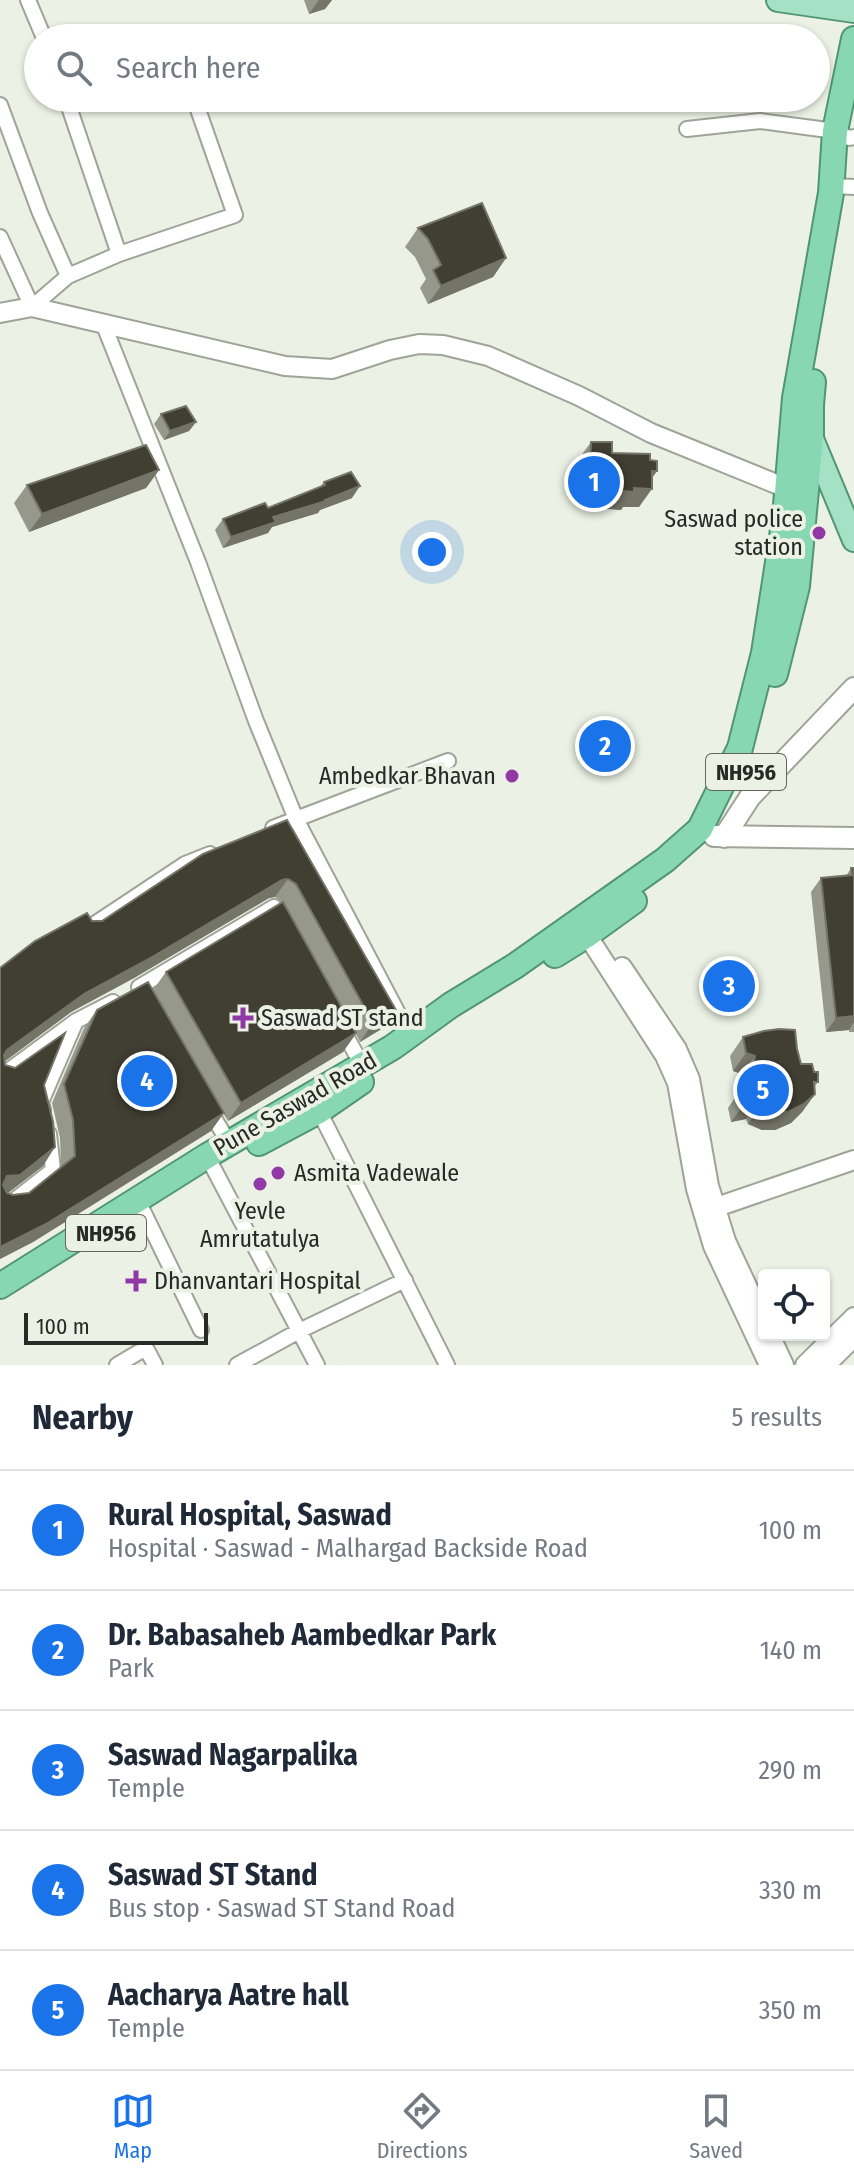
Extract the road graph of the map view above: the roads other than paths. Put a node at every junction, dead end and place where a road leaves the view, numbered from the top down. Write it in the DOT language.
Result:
graph roads {
  1 [pos="28,0"];
  2 [pos="778,0"];
  3 [pos="854,11"];
  4 [pos="38,24"];
  5 [pos="854,39"];
  6 [pos="0,105"];
  7 [pos="854,111"];
  8 [pos="71,112"];
  9 [pos="199,112"];
  10 [pos="687,129"];
  11 [pos="846,135"];
  12 [pos="847,183"];
  13 [pos="0,237"];
  14 [pos="119,254"];
  15 [pos="68,276"];
  16 [pos="32,307"];
  17 [pos="0,313"];
  18 [pos="103,323"];
  19 [pos="802,395"];
  20 [pos="811,437"];
  21 [pos="796,492"];
  22 [pos="854,510"];
  23 [pos="854,540"];
  24 [pos="854,688"];
  25 [pos="854,705"];
  26 [pos="448,761"];
  27 [pos="781,771"];
  28 [pos="296,819"];
  29 [pos="712,834"];
  30 [pos="254,836"];
  31 [pos="854,838"];
  32 [pos="226,847"];
  33 [pos="588,925"];
  34 [pos="84,931"];
  35 [pos="289,934"];
  36 [pos="334,1014"];
  37 [pos="76,1021"];
  38 [pos="412,1040"];
  39 [pos="362,1065"];
  40 [pos="0,1077"];
  41 [pos="199,1093"];
  42 [pos="319,1111"];
  43 [pos="229,1143"];
  44 [pos="854,1160"];
  45 [pos="210,1162"];
  46 [pos="0,1203"];
  47 [pos="709,1210"];
  48 [pos="143,1211"];
  49 [pos="405,1280"];
  50 [pos="0,1286"];
  51 [pos="0,1299"];
  52 [pos="758,1309"];
  53 [pos="854,1317"];
  54 [pos="201,1330"];
  55 [pos="299,1331"];
  56 [pos="854,1337"];
  57 [pos="773,1341"];
  58 [pos="117,1365"];
  59 [pos="155,1365"];
  60 [pos="237,1365"];
  61 [pos="317,1365"];
  62 [pos="447,1365"];
  63 [pos="769,1365"];
  64 [pos="784,1365"];
  65 [pos="805,1365"];
  66 [pos="826,1365"];
  1 -- 4 [label="street"];
  2 -- 3 [label="main road"];
  5 -- 11 [label="highway, NH956"];
  6 -- 15 [label="street"];
  7 -- 11 [label="highway, NH956"];
  8 -- 14 [label="street"];
  9 -- 14 [label="street"];
  10 -- 11 [label="street"];
  11 -- 12 [label="highway, NH956"];
  12 -- 19 [label="highway, NH956"];
  13 -- 16 [label="street"];
  14 -- 15 [label="street"];
  15 -- 16 [label="street"];
  16 -- 17 [label="street"];
  16 -- 18 [label="street"];
  18 -- 21 [label="street"];
  18 -- 28 [label="street"];
  19 -- 20 [label="highway, NH956"];
  19 -- 21 [label="highway, NH956"];
  19 -- 22 [label="main road"];
  20 -- 21 [label="highway, NH956"];
  20 -- 23 [label="main road"];
  21 -- 29 [label="highway, NH956"];
  21 -- 29 [label="highway, NH956"];
  24 -- 27 [label="main road"];
  25 -- 27 [label="main road"];
  26 -- 28 [label="street"];
  27 -- 29 [label="main road"];
  28 -- 30 [label="street"];
  28 -- 38 [label="street"];
  29 -- 31 [label="main road"];
  29 -- 33 [label="highway"];
  32 -- 34 [label="street"];
  33 -- 38 [label="highway, NH956"];
  33 -- 47 [label="street"];
  35 -- 37 [label="street"];
  36 -- 39 [label="street"];
  37 -- 40 [label="street"];
  37 -- 46 [label="street"];
  38 -- 39 [label="highway, Pune Saswad Road"];
  38 -- 42 [label="highway, NH956"];
  39 -- 43 [label="highway, Pune Saswad Road"];
  41 -- 43 [label="street"];
  42 -- 45 [label="highway, NH956"];
  42 -- 49 [label="street"];
  43 -- 45 [label="highway, Pune Saswad Road"];
  44 -- 47 [label="street"];
  45 -- 48 [label="highway, Pune Saswad Road / NH956"];
  45 -- 50 [label="highway, Pune Saswad Road"];
  45 -- 55 [label="street"];
  47 -- 52 [label="street"];
  47 -- 63 [label="street"];
  48 -- 51 [label="highway, Pune Saswad Road / NH956"];
  48 -- 54 [label="street"];
  49 -- 55 [label="street"];
  49 -- 62 [label="street"];
  53 -- 65 [label="street"];
  55 -- 60 [label="street"];
  55 -- 61 [label="street"];
  56 -- 66 [label="street"];
  57 -- 64 [label="street"];
  58 -- 59 [label="street"];
}
